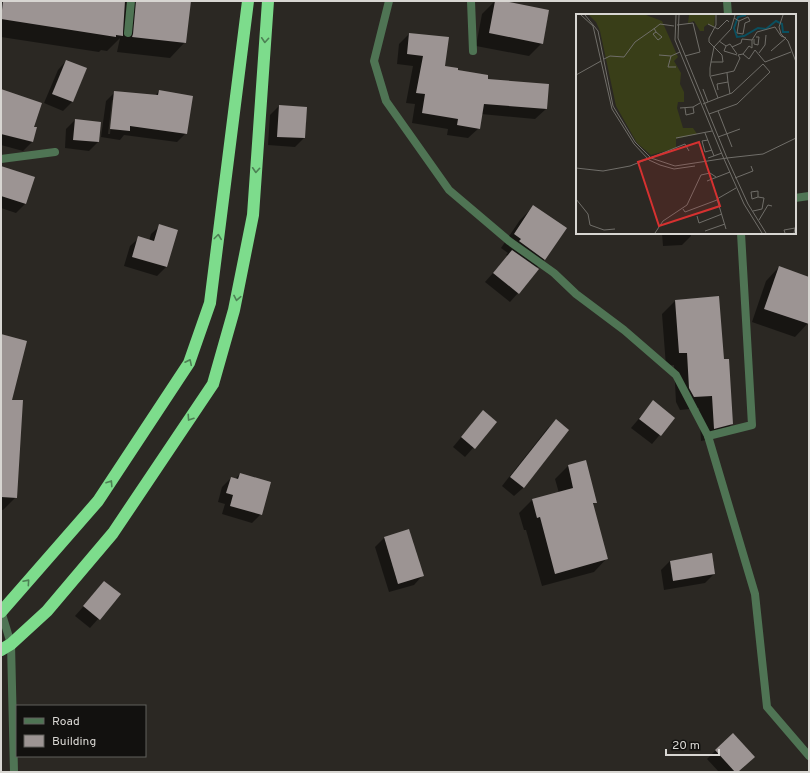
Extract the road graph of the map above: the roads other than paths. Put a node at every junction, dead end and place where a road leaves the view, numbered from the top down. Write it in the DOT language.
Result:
graph roads {
  1 [pos="131,1"];
  2 [pos="248,1"];
  3 [pos="268,1"];
  4 [pos="389,1"];
  5 [pos="471,1"];
  6 [pos="727,1"];
  7 [pos="728,14"];
  8 [pos="128,33"];
  9 [pos="473,51"];
  10 [pos="55,152"];
  11 [pos="1,159"];
  12 [pos="809,196"];
  13 [pos="796,198"];
  14 [pos="740,234"];
  15 [pos="708,436"];
  16 [pos="1,612"];
  17 [pos="6,647"];
  18 [pos="809,756"];
  19 [pos="14,772"];
  1 -- 8 [label="street"];
  16 -- 2 [label="highway, one-way"];
  3 -- 17 [label="highway, one-way"];
  4 -- 15 [label="street"];
  5 -- 9 [label="street"];
  6 -- 7 [label="street"];
  10 -- 11 [label="street"];
  12 -- 13 [label="street"];
  14 -- 15 [label="street"];
  15 -- 18 [label="street"];
  16 -- 17 [label="street"];
  17 -- 19 [label="street"];
}
